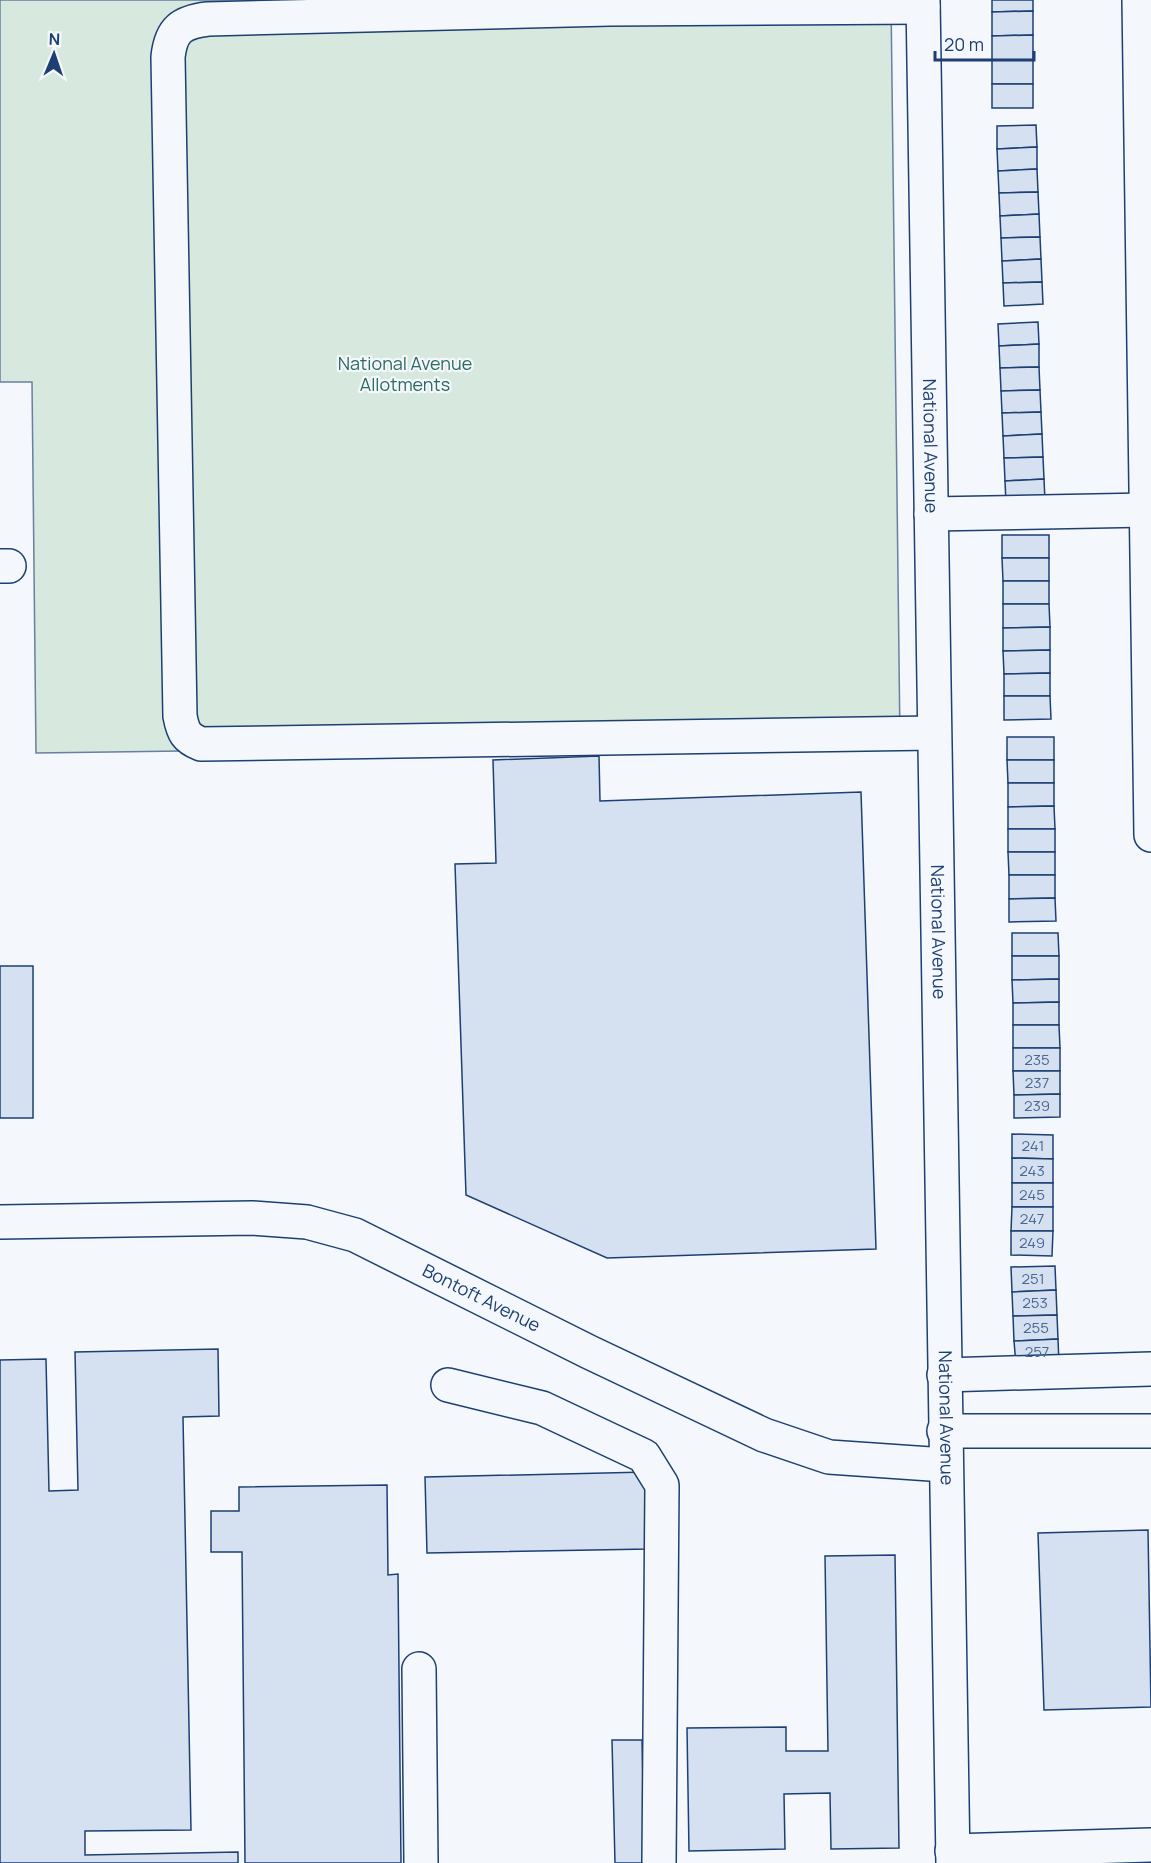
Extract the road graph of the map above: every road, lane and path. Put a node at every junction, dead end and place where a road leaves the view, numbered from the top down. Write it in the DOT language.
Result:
graph roads {
  1 [pos="1139,0"];
  2 [pos="923,4"];
  3 [pos="1147,510"];
  4 [pos="931,514"];
  5 [pos="934,733"];
  6 [pos="1151,835"];
  7 [pos="0,1222"];
  8 [pos="1151,1369"];
  9 [pos="944,1375"];
  10 [pos="448,1385"];
  11 [pos="945,1431"];
  12 [pos="1151,1431"];
  13 [pos="945,1465"];
  14 [pos="419,1669"];
  15 [pos="1151,1845"];
  16 [pos="952,1857"];
  17 [pos="421,1863"];
  18 [pos="659,1863"];
  1 -- 3 [label="street"];
  2 -- 4 [label="street, National Avenue"];
  2 -- 5 [label="street"];
  3 -- 4 [label="street"];
  3 -- 6 [label="street"];
  4 -- 5 [label="street, National Avenue"];
  5 -- 9 [label="street, National Avenue"];
  7 -- 13 [label="street, Bontoft Avenue"];
  8 -- 9 [label="street"];
  9 -- 11 [label="street, National Avenue"];
  10 -- 18 [label="street"];
  11 -- 12 [label="street"];
  11 -- 13 [label="street, National Avenue"];
  13 -- 16 [label="street, National Avenue"];
  14 -- 17 [label="street"];
  15 -- 16 [label="street"];
}
